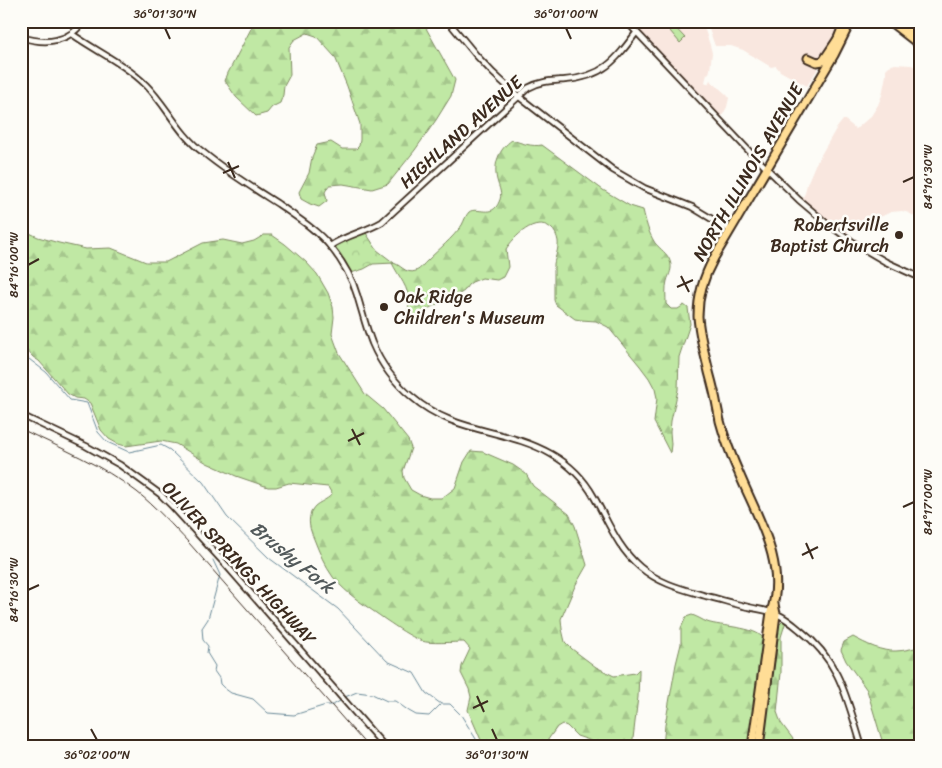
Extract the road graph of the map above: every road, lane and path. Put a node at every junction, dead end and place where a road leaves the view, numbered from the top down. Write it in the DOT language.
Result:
graph roads {
  1 [pos="84,21"];
  2 [pos="448,21"];
  3 [pos="626,21"];
  4 [pos="844,21"];
  5 [pos="853,21"];
  6 [pos="889,21"];
  7 [pos="896,21"];
  8 [pos="901,21"];
  9 [pos="845,30"];
  10 [pos="636,33"];
  11 [pos="72,34"];
  12 [pos="21,37"];
  13 [pos="838,39"];
  14 [pos="921,40"];
  15 [pos="921,46"];
  16 [pos="819,72"];
  17 [pos="518,96"];
  18 [pos="765,166"];
  19 [pos="728,229"];
  20 [pos="330,246"];
  21 [pos="921,278"];
  22 [pos="21,415"];
  23 [pos="774,613"];
  24 [pos="385,747"];
  25 [pos="752,747"];
  26 [pos="759,747"];
  27 [pos="862,747"];
  1 -- 11 [label="street"];
  2 -- 17 [label="street"];
  3 -- 10 [label="street"];
  4 -- 9 [label="highway"];
  5 -- 9 [label="highway"];
  6 -- 15 [label="highway"];
  7 -- 14 [label="highway"];
  8 -- 14 [label="highway"];
  9 -- 13 [label="highway"];
  9 -- 18 [label="highway, NORTH ILLINOIS AVENUE"];
  10 -- 17 [label="street, HIGHLAND AVENUE"];
  10 -- 18 [label="street"];
  11 -- 12 [label="street"];
  11 -- 20 [label="street"];
  13 -- 16 [label="highway"];
  13 -- 16 [label="highway"];
  16 -- 18 [label="highway"];
  17 -- 19 [label="street"];
  17 -- 20 [label="street, HIGHLAND AVENUE"];
  18 -- 19 [label="highway, NORTH ILLINOIS AVENUE"];
  18 -- 21 [label="street"];
  19 -- 23 [label="highway, NORTH ILLINOIS AVENUE"];
  20 -- 23 [label="street"];
  22 -- 24 [label="street, OLIVER SPRINGS HIGHWAY"];
  23 -- 25 [label="highway"];
  23 -- 26 [label="highway"];
  23 -- 27 [label="street"];
}
